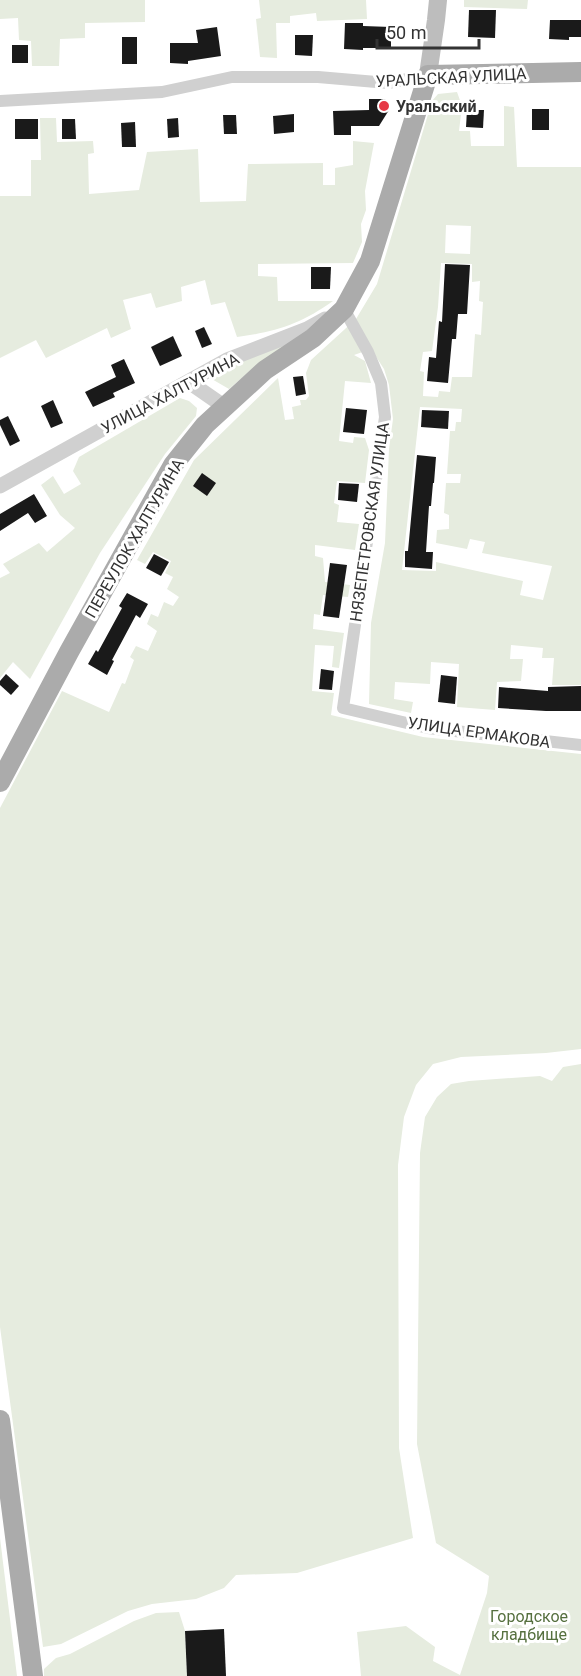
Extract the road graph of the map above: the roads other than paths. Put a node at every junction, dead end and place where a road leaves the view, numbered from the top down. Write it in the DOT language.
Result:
graph roads {
  1 [pos="438,0"];
  2 [pos="581,72"];
  3 [pos="428,75"];
  4 [pos="0,101"];
  5 [pos="344,309"];
  6 [pos="189,382"];
  7 [pos="225,407"];
  8 [pos="0,486"];
  9 [pos="343,708"];
  10 [pos="581,745"];
  11 [pos="0,781"];
  12 [pos="0,1420"];
  13 [pos="33,1676"];
  1 -- 3 [label="main road"];
  2 -- 3 [label="main road, УРАЛЬСКАЯ УЛИЦА"];
  3 -- 4 [label="street, УРАЛЬСКАЯ УЛИЦА"];
  3 -- 5 [label="main road, ПЕРЕУЛОК ХАЛТУРИНА"];
  5 -- 6 [label="street, УЛИЦА ХАЛТУРИНА"];
  5 -- 7 [label="main road, ПЕРЕУЛОК ХАЛТУРИНА"];
  5 -- 9 [label="street, НЯЗЕПЕТРОВСКАЯ УЛИЦА"];
  6 -- 7 [label="street"];
  6 -- 8 [label="street, УЛИЦА ХАЛТУРИНА"];
  7 -- 11 [label="main road, ПЕРЕУЛОК ХАЛТУРИНА"];
  9 -- 10 [label="street, УЛИЦА ЕРМАКОВА"];
  12 -- 13 [label="main road"];
}
